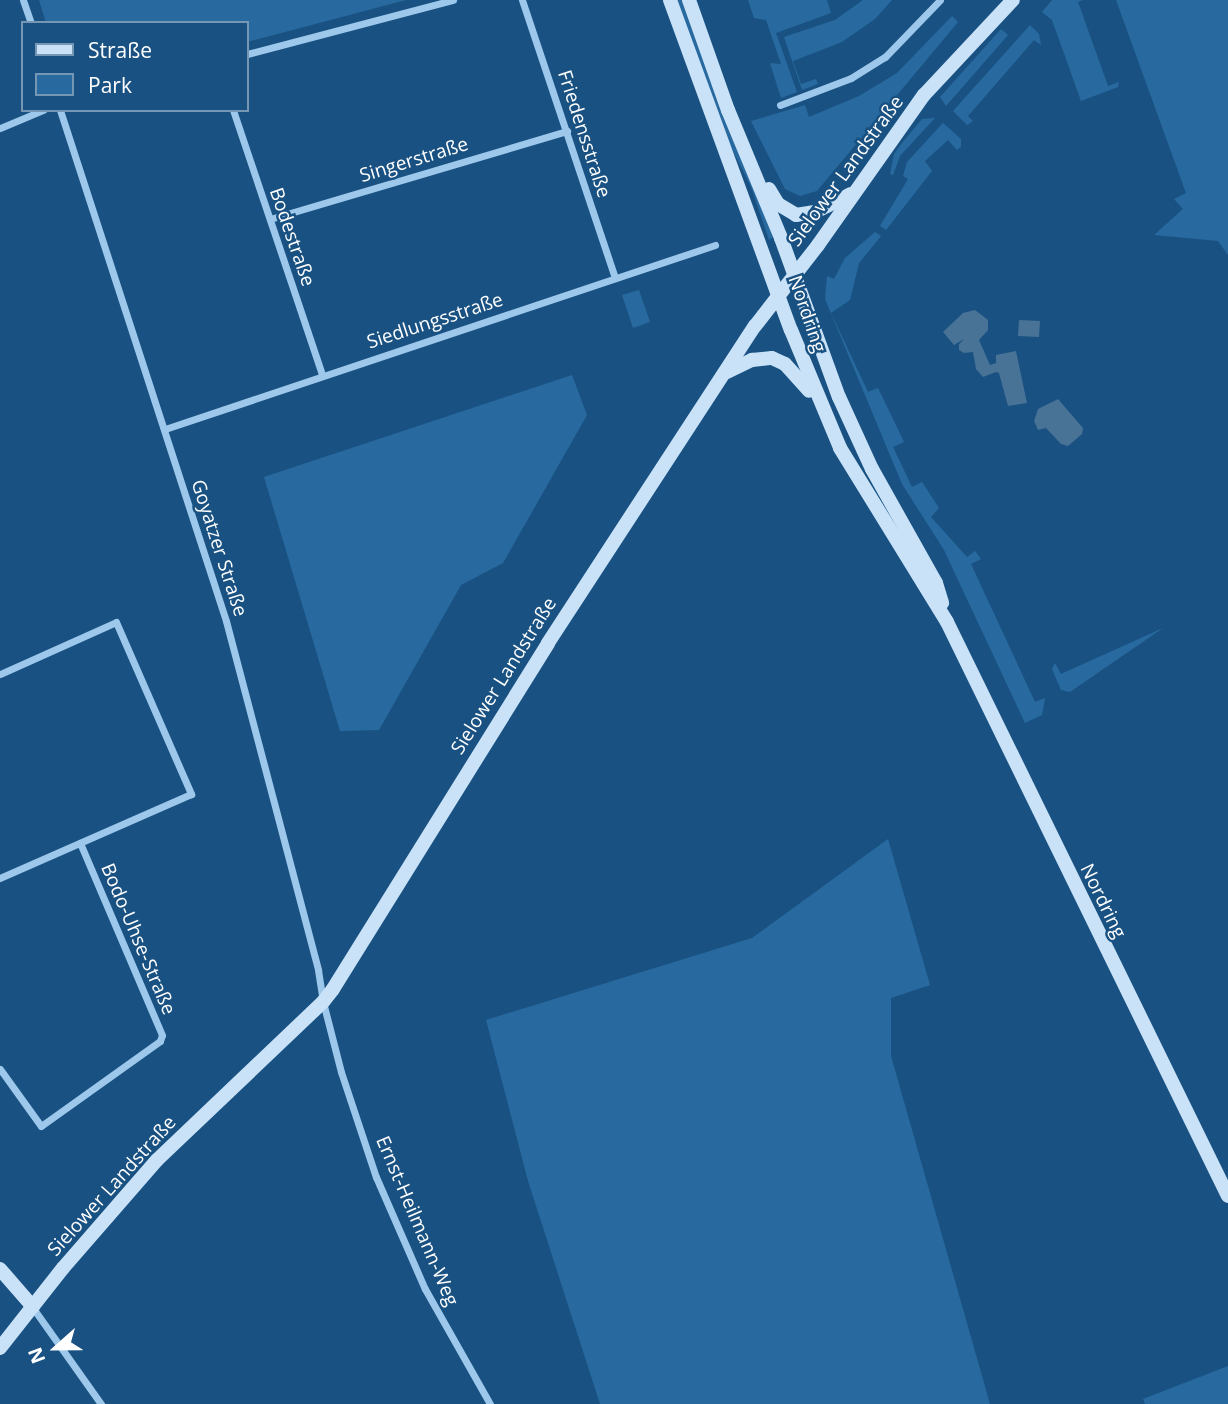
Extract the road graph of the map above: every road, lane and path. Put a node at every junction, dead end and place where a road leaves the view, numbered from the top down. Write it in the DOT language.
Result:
graph roads {
  1 [pos="23,0"];
  2 [pos="453,0"];
  3 [pos="522,0"];
  4 [pos="670,0"];
  5 [pos="689,0"];
  6 [pos="940,0"];
  7 [pos="1013,0"];
  8 [pos="30,21"];
  9 [pos="248,54"];
  10 [pos="780,105"];
  11 [pos="38,112"];
  12 [pos="61,112"];
  13 [pos="234,112"];
  14 [pos="0,128"];
  15 [pos="567,131"];
  16 [pos="742,139"];
  17 [pos="852,193"];
  18 [pos="270,219"];
  19 [pos="715,245"];
  20 [pos="794,276"];
  21 [pos="615,278"];
  22 [pos="780,294"];
  23 [pos="726,373"];
  24 [pos="322,375"];
  25 [pos="821,408"];
  26 [pos="165,429"];
  27 [pos="947,622"];
  28 [pos="0,674"];
  29 [pos="80,843"];
  30 [pos="0,878"];
  31 [pos="323,1002"];
  32 [pos="0,1069"];
  33 [pos="1228,1196"];
  34 [pos="0,1269"];
  35 [pos="33,1307"];
  36 [pos="0,1348"];
  37 [pos="101,1404"];
  38 [pos="491,1404"];
  1 -- 8 [label="street"];
  2 -- 9 [label="street"];
  3 -- 15 [label="street, Friedensstraße"];
  4 -- 22 [label="main road, Nordring"];
  5 -- 16 [label="main road, Nordring"];
  6 -- 10 [label="street"];
  7 -- 17 [label="main road, Sielower Landstraße"];
  11 -- 14 [label="street"];
  12 -- 26 [label="street, Goyatzer Straße"];
  13 -- 18 [label="street, Bodestraße"];
  15 -- 18 [label="street, Singerstraße"];
  15 -- 21 [label="street, Friedensstraße"];
  16 -- 17 [label="main road"];
  16 -- 20 [label="main road, Nordring"];
  17 -- 20 [label="main road, Sielower Landstraße"];
  18 -- 24 [label="street, Bodestraße"];
  19 -- 21 [label="street, Siedlungsstraße"];
  20 -- 22 [label="main road, Sielower Landstraße"];
  20 -- 27 [label="main road, Nordring"];
  21 -- 24 [label="street, Siedlungsstraße"];
  22 -- 23 [label="main road, Sielower Landstraße"];
  22 -- 25 [label="main road, Nordring"];
  23 -- 25 [label="main road"];
  23 -- 31 [label="main road, Sielower Landstraße"];
  24 -- 26 [label="street, Siedlungsstraße"];
  25 -- 27 [label="main road, Nordring"];
  26 -- 31 [label="street, Goyatzer Straße"];
  27 -- 33 [label="main road, Nordring"];
  28 -- 29 [label="street"];
  29 -- 30 [label="street"];
  29 -- 32 [label="street, Bodo-Uhse-Straße"];
  31 -- 35 [label="main road, Sielower Landstraße"];
  31 -- 38 [label="street, Ernst-Heilmann-Weg"];
  34 -- 35 [label="main road"];
  35 -- 36 [label="main road, Sielower Landstraße"];
  35 -- 37 [label="street"];
}
